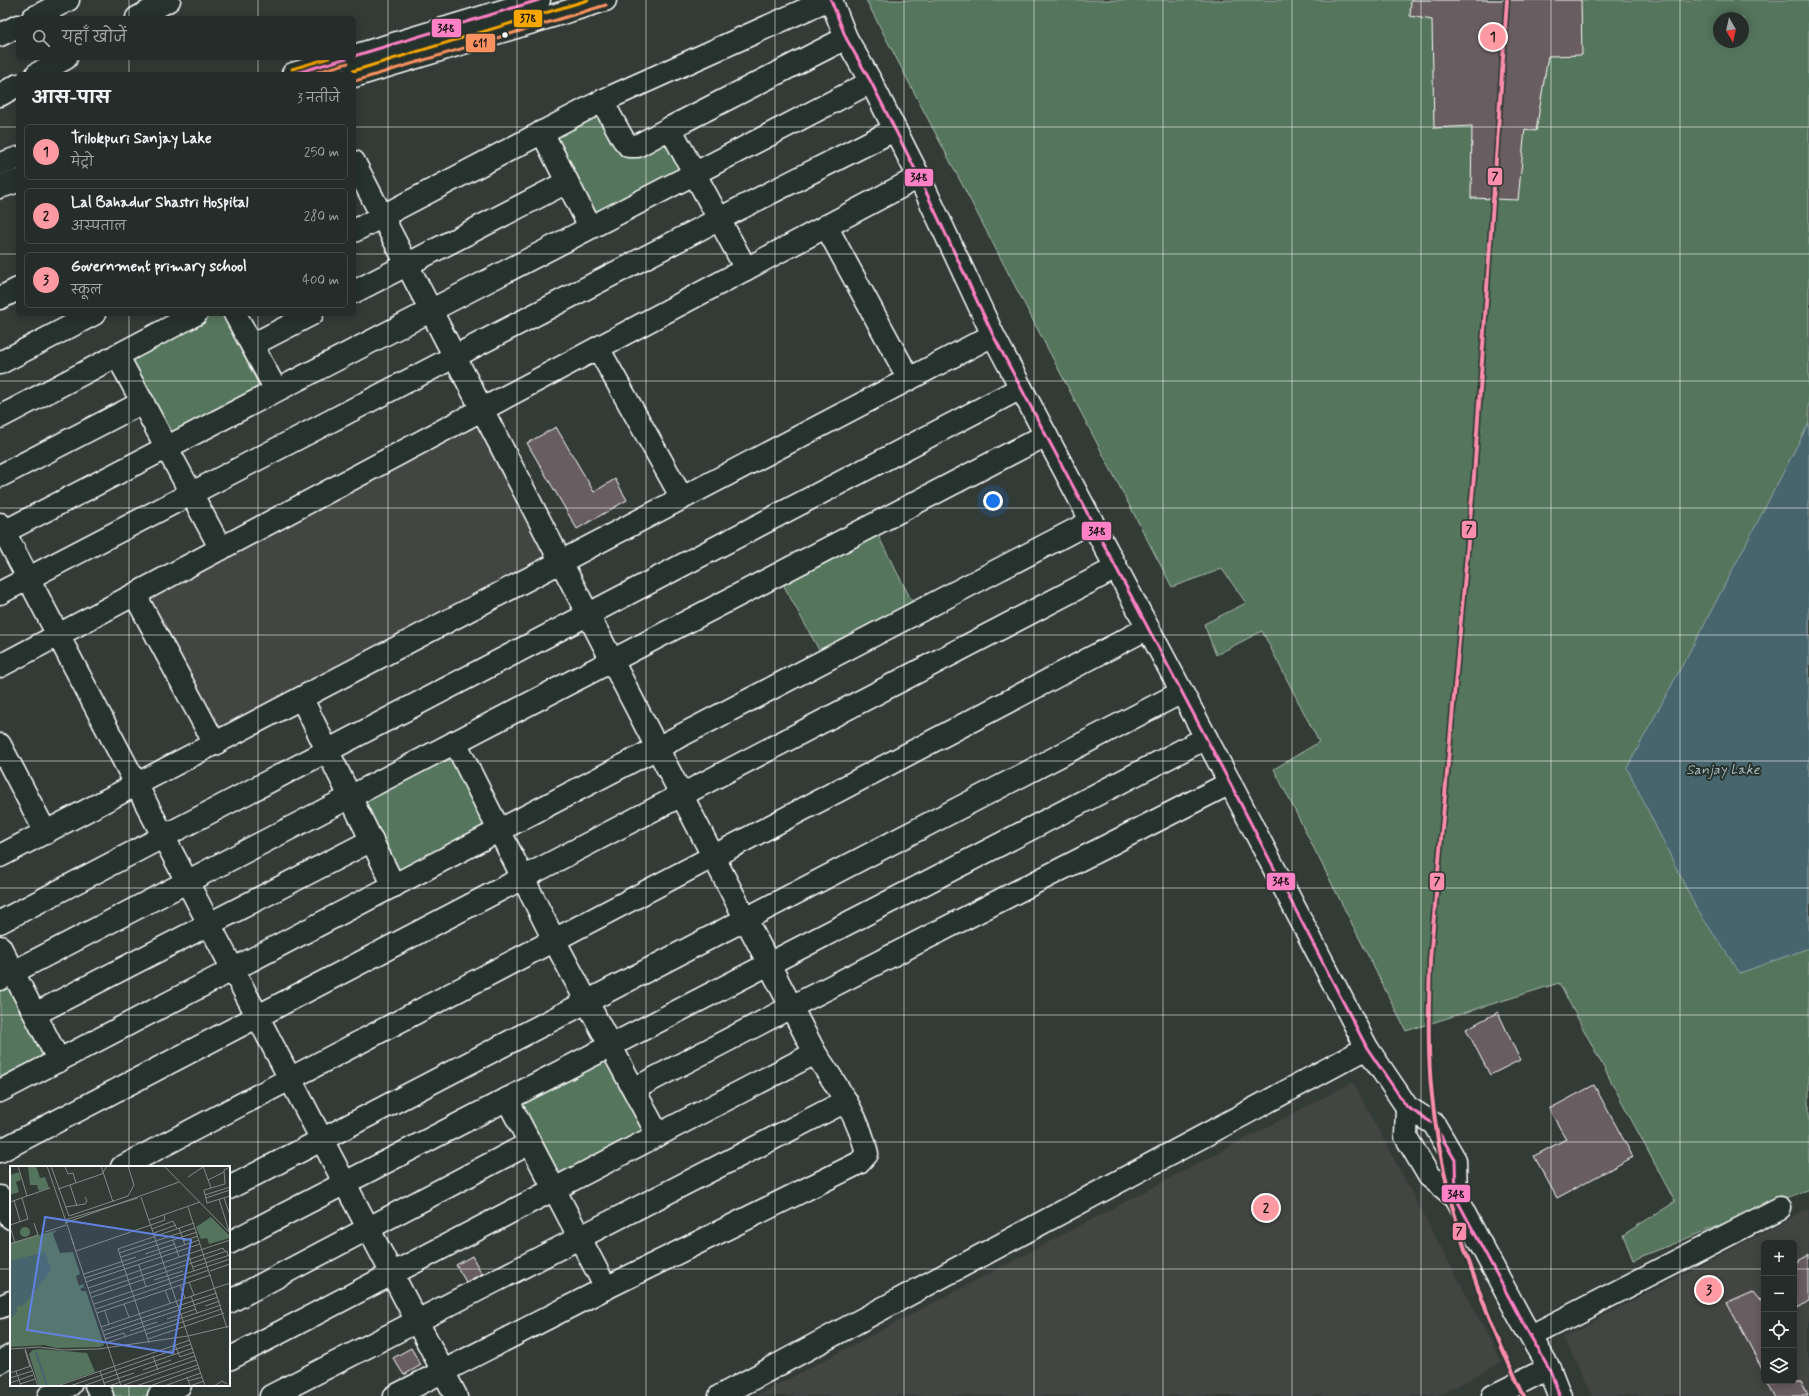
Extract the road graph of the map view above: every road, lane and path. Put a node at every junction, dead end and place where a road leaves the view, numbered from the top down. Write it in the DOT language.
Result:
graph roads {
  1 [pos="68,0"];
  2 [pos="169,0"];
  3 [pos="539,0"];
  4 [pos="605,0"];
  5 [pos="827,0"];
  6 [pos="831,0"];
  7 [pos="37,16"];
  8 [pos="141,16"];
  9 [pos="16,27"];
  10 [pos="0,35"];
  11 [pos="846,38"];
  12 [pos="356,55"];
  13 [pos="62,60"];
  14 [pos="341,60"];
  15 [pos="42,72"];
  16 [pos="307,72"];
  17 [pos="356,75"];
  18 [pos="871,82"];
  19 [pos="16,86"];
  20 [pos="0,95"];
  21 [pos="602,100"];
  22 [pos="670,128"];
  23 [pos="894,130"];
  24 [pos="542,132"];
  25 [pos="16,159"];
  26 [pos="0,164"];
  27 [pos="356,172"];
  28 [pos="694,173"];
  29 [pos="919,177"];
  30 [pos="16,182"];
  31 [pos="567,182"];
  32 [pos="0,187"];
  33 [pos="382,216"];
  34 [pos="719,219"];
  35 [pos="826,226"];
  36 [pos="590,227"];
  37 [pos="356,230"];
  38 [pos="407,264"];
  39 [pos="746,269"];
  40 [pos="16,290"];
  41 [pos="356,291"];
  42 [pos="0,298"];
  43 [pos="430,310"];
  44 [pos="90,316"];
  45 [pos="192,316"];
  46 [pos="236,316"];
  47 [pos="308,316"];
  48 [pos="993,335"];
  49 [pos="252,345"];
  50 [pos="598,348"];
  51 [pos="117,356"];
  52 [pos="454,357"];
  53 [pos="0,363"];
  54 [pos="909,379"];
  55 [pos="1021,388"];
  56 [pos="276,390"];
  57 [pos="143,402"];
  58 [pos="482,410"];
  59 [pos="0,417"];
  60 [pos="1046,435"];
  61 [pos="167,447"];
  62 [pos="0,476"];
  63 [pos="192,493"];
  64 [pos="682,498"];
  65 [pos="1092,521"];
  66 [pos="1,530"];
  67 [pos="221,549"];
  68 [pos="561,562"];
  69 [pos="1116,568"];
  70 [pos="28,578"];
  71 [pos="0,593"];
  72 [pos="135,595"];
  73 [pos="588,615"];
  74 [pos="1148,628"];
  75 [pos="59,636"];
  76 [pos="612,661"];
  77 [pos="0,666"];
  78 [pos="1182,692"];
  79 [pos="302,698"];
  80 [pos="1206,738"];
  81 [pos="455,742"];
  82 [pos="215,744"];
  83 [pos="0,745"];
  84 [pos="657,748"];
  85 [pos="328,751"];
  86 [pos="1230,783"];
  87 [pos="137,785"];
  88 [pos="682,795"];
  89 [pos="350,797"];
  90 [pos="499,831"];
  91 [pos="46,832"];
  92 [pos="164,836"];
  93 [pos="372,840"];
  94 [pos="0,856"];
  95 [pos="713,856"];
  96 [pos="523,878"];
  97 [pos="187,881"];
  98 [pos="394,886"];
  99 [pos="746,919"];
  100 [pos="0,922"];
  101 [pos="209,924"];
  102 [pos="554,940"];
  103 [pos="0,947"];
  104 [pos="769,964"];
  105 [pos="233,970"];
  106 [pos="6,975"];
  107 [pos="587,1002"];
  108 [pos="791,1007"];
  109 [pos="35,1014"];
  110 [pos="258,1017"];
  111 [pos="611,1046"];
  112 [pos="1366,1048"];
  113 [pos="815,1053"];
  114 [pos="59,1061"];
  115 [pos="290,1079"];
  116 [pos="634,1089"];
  117 [pos="0,1092"];
  118 [pos="507,1100"];
  119 [pos="846,1101"];
  120 [pos="1407,1107"];
  121 [pos="658,1135"];
  122 [pos="322,1140"];
  123 [pos="530,1143"];
  124 [pos="0,1151"];
  125 [pos="124,1166"];
  126 [pos="345,1183"];
  127 [pos="230,1187"];
  128 [pos="555,1189"];
  129 [pos="0,1197"];
  130 [pos="1456,1198"];
  131 [pos="1780,1208"];
  132 [pos="10,1216"];
  133 [pos="10,1226"];
  134 [pos="368,1228"];
  135 [pos="0,1231"];
  136 [pos="579,1236"];
  137 [pos="230,1242"];
  138 [pos="392,1274"];
  139 [pos="606,1288"];
  140 [pos="230,1301"];
  141 [pos="10,1303"];
  142 [pos="0,1308"];
  143 [pos="417,1321"];
  144 [pos="1531,1336"];
  145 [pos="10,1357"];
  146 [pos="230,1358"];
  147 [pos="0,1362"];
  148 [pos="1549,1368"];
  149 [pos="443,1371"];
  150 [pos="68,1386"];
  151 [pos="97,1386"];
  152 [pos="178,1386"];
  153 [pos="1556,1395"];
  154 [pos="49,1396"];
  155 [pos="102,1396"];
  156 [pos="159,1396"];
  157 [pos="271,1396"];
  158 [pos="395,1396"];
  159 [pos="456,1396"];
  160 [pos="720,1396"];
  161 [pos="1493,1396"];
  1 -- 7 [label="street"];
  2 -- 8 [label="street"];
  3 -- 12 [label="street"];
  4 -- 17 [label="street"];
  5 -- 21 [label="street"];
  6 -- 11 [label="street"];
  9 -- 10 [label="street"];
  11 -- 18 [label="street"];
  11 -- 22 [label="street"];
  13 -- 15 [label="street"];
  14 -- 16 [label="street"];
  18 -- 23 [label="street"];
  18 -- 28 [label="street"];
  19 -- 20 [label="street"];
  21 -- 22 [label="street"];
  21 -- 24 [label="street"];
  22 -- 28 [label="street"];
  23 -- 29 [label="street"];
  23 -- 34 [label="street"];
  24 -- 31 [label="street"];
  24 -- 33 [label="street"];
  25 -- 26 [label="street"];
  27 -- 33 [label="street"];
  28 -- 34 [label="street"];
  28 -- 36 [label="street"];
  29 -- 35 [label="street"];
  29 -- 48 [label="street"];
  30 -- 32 [label="street"];
  31 -- 36 [label="street"];
  31 -- 38 [label="street"];
  33 -- 37 [label="street"];
  33 -- 38 [label="street"];
  34 -- 39 [label="street"];
  34 -- 52 [label="street"];
  35 -- 39 [label="street"];
  35 -- 54 [label="street"];
  36 -- 43 [label="street"];
  38 -- 41 [label="street"];
  38 -- 43 [label="street"];
  39 -- 50 [label="street"];
  40 -- 42 [label="street"];
  43 -- 52 [label="street"];
  43 -- 56 [label="street"];
  44 -- 53 [label="street"];
  45 -- 51 [label="street"];
  46 -- 49 [label="street"];
  47 -- 49 [label="street"];
  48 -- 54 [label="street"];
  48 -- 55 [label="street"];
  49 -- 56 [label="street"];
  50 -- 58 [label="street"];
  50 -- 64 [label="street"];
  51 -- 57 [label="street"];
  51 -- 59 [label="street"];
  52 -- 58 [label="street"];
  52 -- 63 [label="street"];
  54 -- 64 [label="street"];
  55 -- 60 [label="street"];
  55 -- 73 [label="street"];
  56 -- 61 [label="street"];
  57 -- 61 [label="street"];
  57 -- 62 [label="street"];
  58 -- 67 [label="street"];
  58 -- 68 [label="street"];
  60 -- 65 [label="street"];
  60 -- 76 [label="street"];
  61 -- 63 [label="street"];
  61 -- 66 [label="street"];
  63 -- 67 [label="street"];
  63 -- 70 [label="street"];
  64 -- 68 [label="street"];
  65 -- 69 [label="street"];
  65 -- 84 [label="street"];
  66 -- 70 [label="street"];
  67 -- 72 [label="street"];
  68 -- 73 [label="street"];
  68 -- 79 [label="street"];
  69 -- 74 [label="street"];
  69 -- 88 [label="street"];
  70 -- 71 [label="street"];
  70 -- 75 [label="street"];
  72 -- 75 [label="street"];
  72 -- 82 [label="street"];
  73 -- 76 [label="street"];
  73 -- 85 [label="street"];
  74 -- 78 [label="street"];
  74 -- 95 [label="street"];
  75 -- 77 [label="street"];
  75 -- 87 [label="street"];
  76 -- 81 [label="street"];
  76 -- 84 [label="street"];
  78 -- 80 [label="street"];
  78 -- 99 [label="street"];
  79 -- 82 [label="street"];
  79 -- 85 [label="street"];
  80 -- 86 [label="street"];
  80 -- 104 [label="street"];
  81 -- 89 [label="street"];
  81 -- 90 [label="street"];
  82 -- 87 [label="street"];
  83 -- 91 [label="street"];
  84 -- 88 [label="street"];
  84 -- 90 [label="street"];
  85 -- 89 [label="street"];
  85 -- 92 [label="street"];
  86 -- 108 [label="street"];
  86 -- 112 [label="street"];
  87 -- 91 [label="street"];
  87 -- 92 [label="street"];
  88 -- 95 [label="street"];
  88 -- 96 [label="street"];
  89 -- 93 [label="street"];
  89 -- 97 [label="street"];
  90 -- 96 [label="street"];
  90 -- 98 [label="street"];
  91 -- 94 [label="street"];
  92 -- 97 [label="street"];
  92 -- 100 [label="street"];
  93 -- 98 [label="street"];
  93 -- 101 [label="street"];
  95 -- 99 [label="street"];
  95 -- 102 [label="street"];
  96 -- 102 [label="street"];
  96 -- 110 [label="street"];
  97 -- 101 [label="street"];
  97 -- 106 [label="street"];
  98 -- 105 [label="street"];
  99 -- 104 [label="street"];
  99 -- 107 [label="street"];
  101 -- 105 [label="street"];
  101 -- 109 [label="street"];
  102 -- 107 [label="street"];
  102 -- 115 [label="street"];
  103 -- 106 [label="street"];
  104 -- 108 [label="street"];
  104 -- 111 [label="street"];
  105 -- 110 [label="street"];
  105 -- 114 [label="street"];
  106 -- 109 [label="street"];
  107 -- 111 [label="street"];
  107 -- 122 [label="street"];
  108 -- 113 [label="street"];
  108 -- 116 [label="street"];
  109 -- 114 [label="street"];
  110 -- 115 [label="street"];
  110 -- 124 [label="street"];
  111 -- 116 [label="street"];
  111 -- 118 [label="street"];
  112 -- 120 [label="street"];
  112 -- 160 [label="street"];
  113 -- 119 [label="street"];
  113 -- 121 [label="street"];
  114 -- 117 [label="street"];
  115 -- 122 [label="street"];
  115 -- 125 [label="street"];
  116 -- 121 [label="street"];
  118 -- 123 [label="street"];
  118 -- 126 [label="street"];
  119 -- 136 [label="street"];
  119 -- 139 [label="street"];
  120 -- 130 [label="street"];
  120 -- 130 [label="street"];
  121 -- 128 [label="street"];
  122 -- 126 [label="street"];
  122 -- 127 [label="street"];
  123 -- 128 [label="street"];
  123 -- 134 [label="street"];
  126 -- 134 [label="street"];
  126 -- 137 [label="street"];
  128 -- 136 [label="street"];
  128 -- 138 [label="street"];
  129 -- 132 [label="street"];
  130 -- 144 [label="street"];
  131 -- 144 [label="street"];
  133 -- 135 [label="street"];
  134 -- 138 [label="street"];
  134 -- 140 [label="street"];
  136 -- 139 [label="street"];
  136 -- 143 [label="street"];
  138 -- 143 [label="street"];
  138 -- 146 [label="street"];
  139 -- 149 [label="street"];
  141 -- 142 [label="street"];
  143 -- 149 [label="street"];
  143 -- 157 [label="street"];
  144 -- 148 [label="street"];
  145 -- 147 [label="street"];
  148 -- 153 [label="street"];
  148 -- 161 [label="street"];
  149 -- 158 [label="street"];
  149 -- 159 [label="street"];
  150 -- 154 [label="street"];
  151 -- 155 [label="street"];
  152 -- 156 [label="street"];
}
